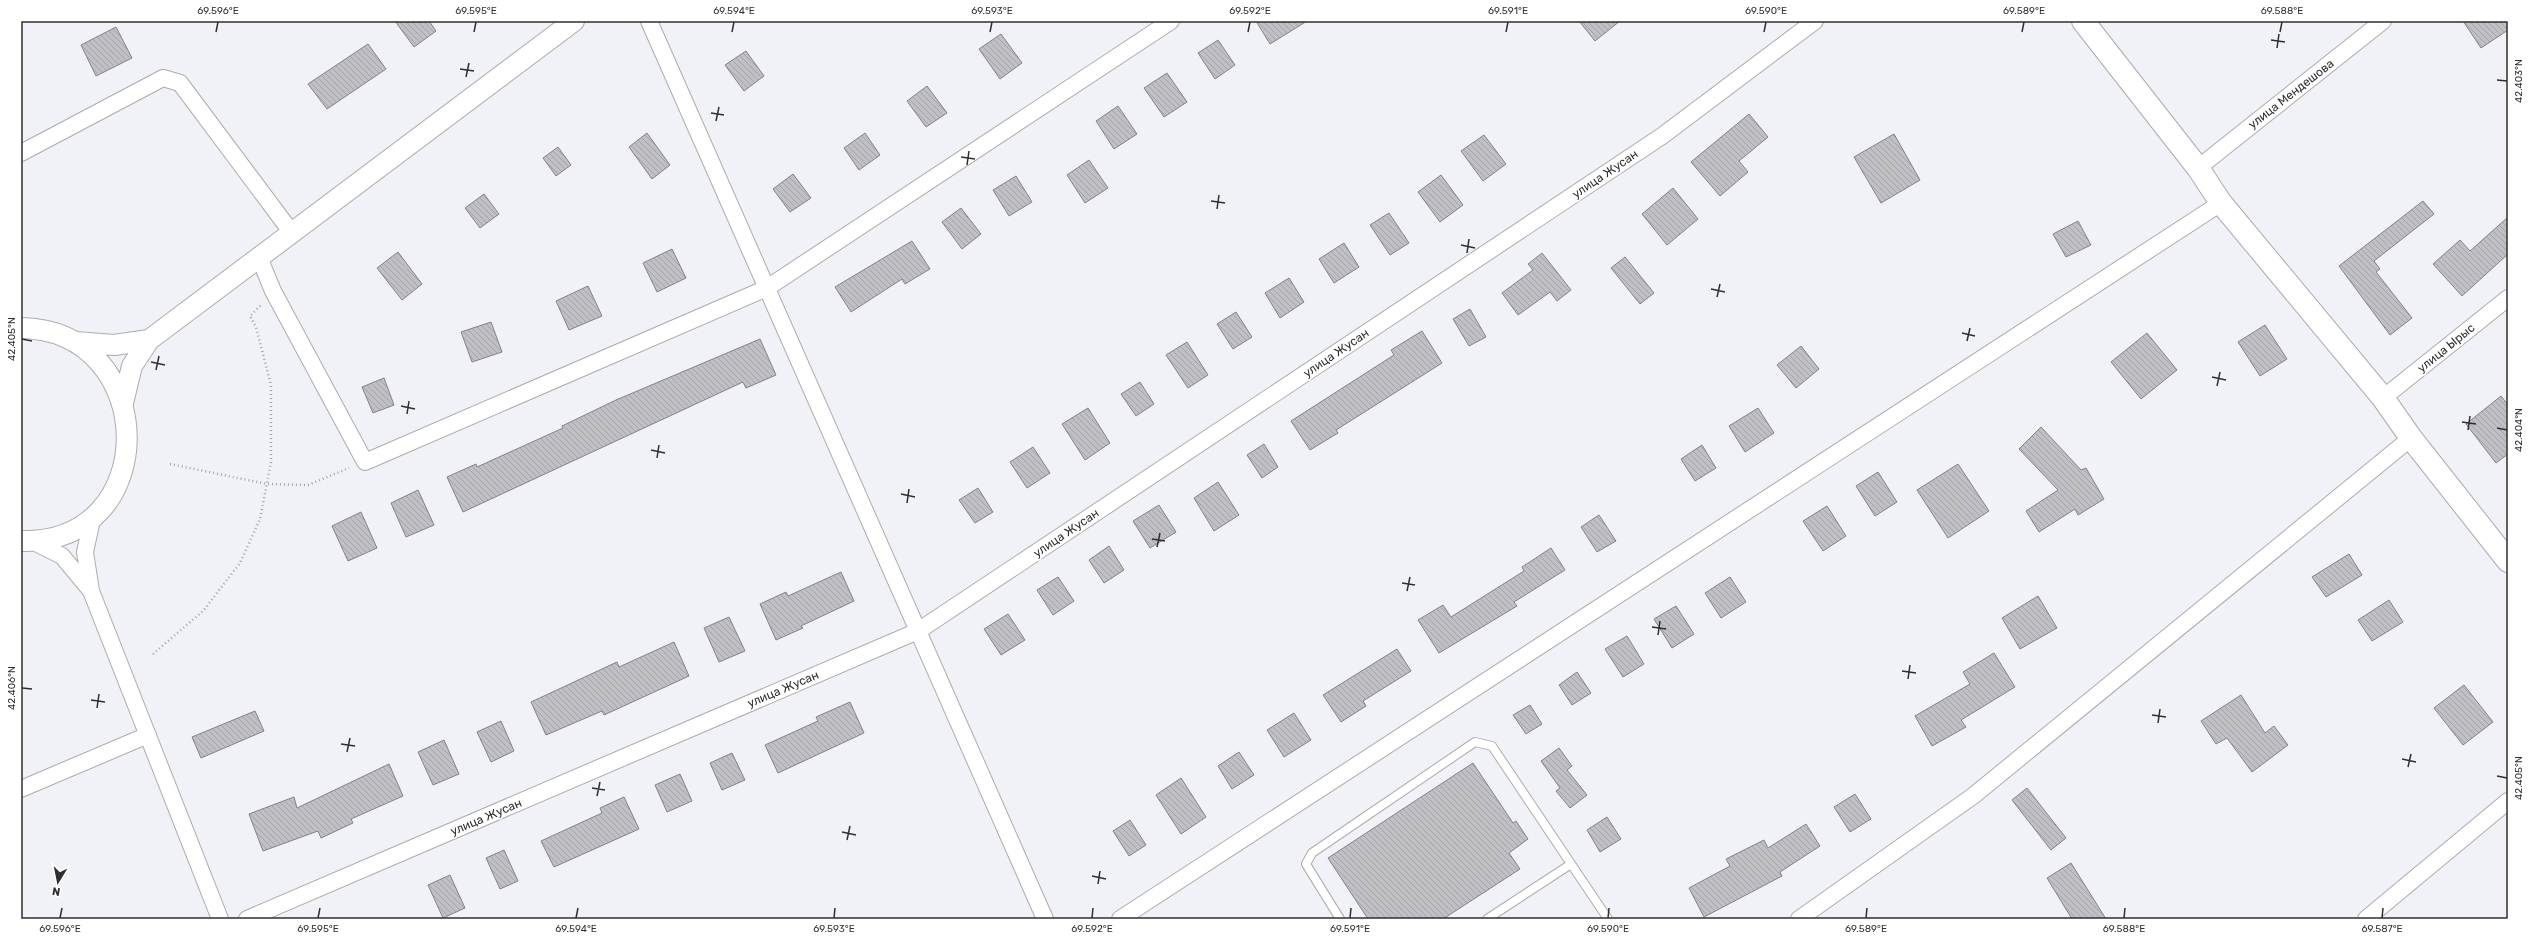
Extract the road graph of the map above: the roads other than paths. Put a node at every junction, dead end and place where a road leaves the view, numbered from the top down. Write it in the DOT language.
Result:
graph roads {
  1 [pos="574,21"];
  2 [pos="649,21"];
  3 [pos="1171,21"];
  4 [pos="1815,21"];
  5 [pos="2083,21"];
  6 [pos="2384,21"];
  7 [pos="21,154"];
  8 [pos="2198,168"];
  9 [pos="2221,203"];
  10 [pos="292,232"];
  11 [pos="259,257"];
  12 [pos="767,288"];
  13 [pos="2508,298"];
  14 [pos="21,328"];
  15 [pos="149,340"];
  16 [pos="76,342"];
  17 [pos="2383,398"];
  18 [pos="123,403"];
  19 [pos="2411,438"];
  20 [pos="92,520"];
  21 [pos="27,541"];
  22 [pos="2505,551"];
  23 [pos="92,591"];
  24 [pos="918,631"];
  25 [pos="148,735"];
  26 [pos="21,789"];
  27 [pos="2508,801"];
  28 [pos="1572,864"];
  29 [pos="220,919"];
  30 [pos="247,919"];
  31 [pos="1045,919"];
  32 [pos="1120,919"];
  33 [pos="1340,919"];
  34 [pos="1487,919"];
  35 [pos="1608,919"];
  36 [pos="1798,919"];
  37 [pos="2366,919"];
  1 -- 10 [label="street"];
  2 -- 12 [label="street"];
  3 -- 12 [label="street"];
  4 -- 24 [label="street, улица Жусан"];
  5 -- 8 [label="main road"];
  6 -- 8 [label="street, улица Мендешова"];
  7 -- 10 [label="street"];
  8 -- 9 [label="main road"];
  9 -- 17 [label="main road"];
  9 -- 32 [label="street"];
  10 -- 11 [label="street"];
  11 -- 12 [label="street"];
  11 -- 15 [label="street"];
  12 -- 24 [label="street"];
  13 -- 17 [label="street, улица Ырыс"];
  14 -- 16 [label="street"];
  15 -- 16 [label="street"];
  15 -- 18 [label="street"];
  16 -- 18 [label="street"];
  17 -- 19 [label="main road"];
  18 -- 20 [label="street"];
  19 -- 22 [label="main road"];
  19 -- 36 [label="street"];
  20 -- 21 [label="street"];
  20 -- 23 [label="street"];
  21 -- 23 [label="street"];
  23 -- 25 [label="street"];
  24 -- 30 [label="street, улица Жусан"];
  24 -- 31 [label="street"];
  25 -- 26 [label="street"];
  25 -- 29 [label="street"];
  27 -- 37 [label="street"];
  28 -- 33 [label="lane"];
  28 -- 34 [label="lane"];
  28 -- 35 [label="lane"];
}
